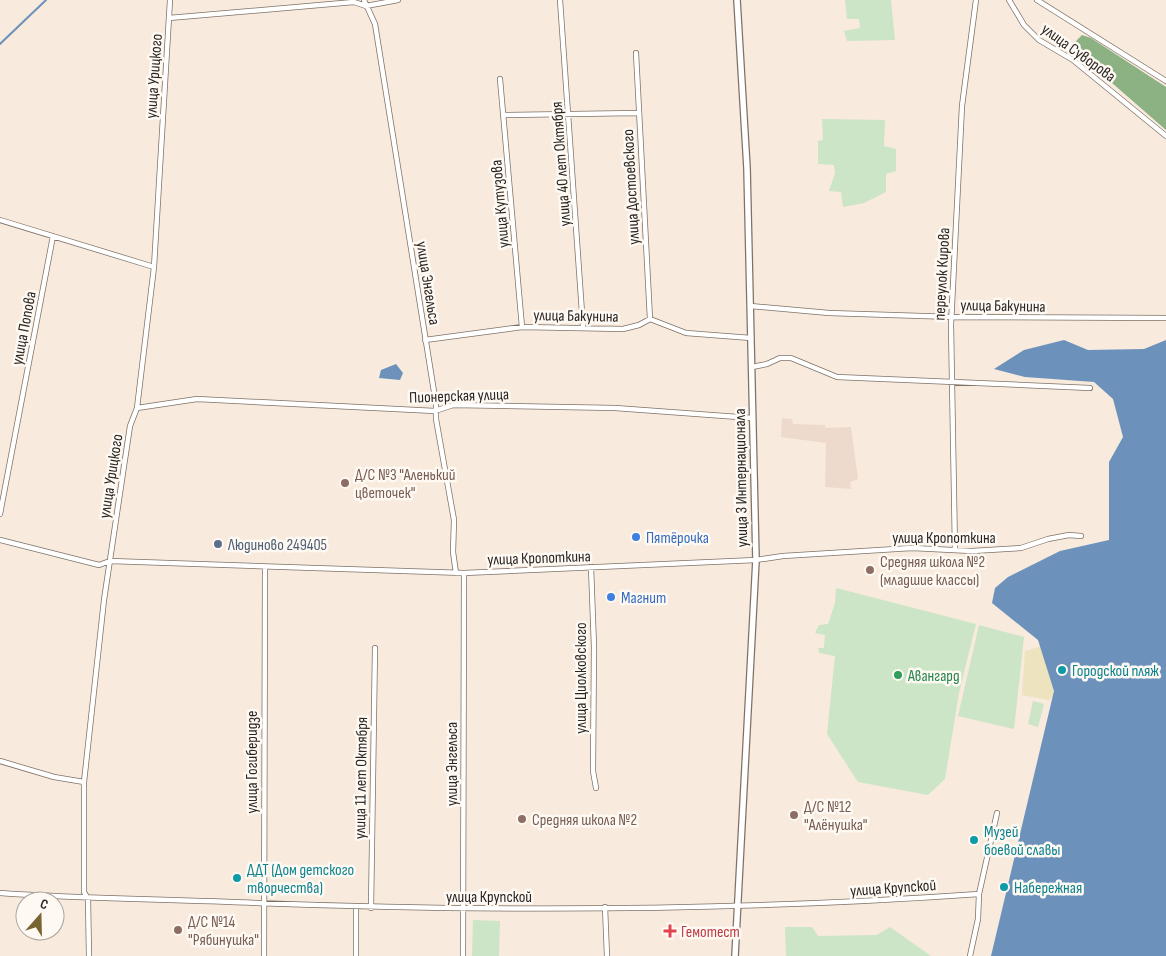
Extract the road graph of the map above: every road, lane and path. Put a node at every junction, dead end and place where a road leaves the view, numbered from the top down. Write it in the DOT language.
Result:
graph roads {
  1 [pos="170,0"];
  2 [pos="364,0"];
  3 [pos="398,0"];
  4 [pos="560,0"];
  5 [pos="737,0"];
  6 [pos="976,0"];
  7 [pos="1009,0"];
  8 [pos="1037,0"];
  9 [pos="366,6"];
  10 [pos="169,18"];
  11 [pos="636,53"];
  12 [pos="500,79"];
  13 [pos="1166,81"];
  14 [pos="638,112"];
  15 [pos="569,113"];
  16 [pos="505,115"];
  17 [pos="1166,136"];
  18 [pos="0,220"];
  19 [pos="53,236"];
  20 [pos="154,267"];
  21 [pos="750,306"];
  22 [pos="953,317"];
  23 [pos="1166,318"];
  24 [pos="650,319"];
  25 [pos="522,327"];
  26 [pos="583,327"];
  27 [pos="751,338"];
  28 [pos="425,340"];
  29 [pos="752,367"];
  30 [pos="953,383"];
  31 [pos="1090,388"];
  32 [pos="137,408"];
  33 [pos="435,411"];
  34 [pos="752,418"];
  35 [pos="0,514"];
  36 [pos="1081,536"];
  37 [pos="0,540"];
  38 [pos="956,550"];
  39 [pos="756,560"];
  40 [pos="110,561"];
  41 [pos="590,567"];
  42 [pos="265,568"];
  43 [pos="456,572"];
  44 [pos="464,573"];
  45 [pos="375,648"];
  46 [pos="0,761"];
  47 [pos="84,782"];
  48 [pos="596,788"];
  49 [pos="997,813"];
  50 [pos="0,893"];
  51 [pos="978,894"];
  52 [pos="88,899"];
  53 [pos="263,903"];
  54 [pos="356,907"];
  55 [pos="605,907"];
  56 [pos="738,907"];
  57 [pos="370,908"];
  58 [pos="464,909"];
  59 [pos="89,956"];
  60 [pos="264,956"];
  61 [pos="356,956"];
  62 [pos="463,956"];
  63 [pos="606,956"];
  64 [pos="735,956"];
  65 [pos="970,956"];
  1 -- 10 [label="street, улица Урицкого"];
  2 -- 9 [label="street, улица Энгельса"];
  3 -- 9 [label="street"];
  4 -- 15 [label="street, улица 40 лет Октября"];
  5 -- 21 [label="street, улица 3 Интернационала"];
  6 -- 22 [label="street, переулок Кирова"];
  7 -- 17 [label="street, улица Суворова"];
  8 -- 13 [label="street, улица Суворова"];
  9 -- 10 [label="street"];
  9 -- 28 [label="street, улица Энгельса"];
  10 -- 20 [label="street, улица Урицкого"];
  11 -- 14 [label="street, улица Достоевского"];
  12 -- 16 [label="street, улица Кутузова"];
  14 -- 15 [label="street"];
  14 -- 24 [label="street, улица Достоевского"];
  15 -- 16 [label="street"];
  15 -- 26 [label="street, улица 40 лет Октября"];
  16 -- 25 [label="street, улица Кутузова"];
  18 -- 19 [label="street"];
  19 -- 20 [label="street"];
  19 -- 35 [label="street, улица Попова"];
  20 -- 32 [label="street, улица Урицкого"];
  21 -- 22 [label="street, улица Бакунина"];
  21 -- 27 [label="street, улица 3 Интернационала"];
  22 -- 23 [label="street, улица Бакунина"];
  22 -- 30 [label="street, переулок Кирова"];
  24 -- 26 [label="street, улица Бакунина"];
  24 -- 27 [label="street"];
  25 -- 26 [label="street, улица Бакунина"];
  25 -- 28 [label="street, улица Бакунина"];
  27 -- 29 [label="street, улица 3 Интернационала"];
  28 -- 33 [label="street, улица Энгельса"];
  29 -- 30 [label="street"];
  29 -- 34 [label="street, улица 3 Интернационала"];
  30 -- 31 [label="street"];
  30 -- 38 [label="street, переулок Кирова"];
  32 -- 33 [label="street, Пионерская улица"];
  32 -- 40 [label="street, улица Урицкого"];
  33 -- 34 [label="street, Пионерская улица"];
  33 -- 43 [label="street, улица Энгельса"];
  34 -- 39 [label="street, улица 3 Интернационала"];
  36 -- 38 [label="street, улица Кропоткина"];
  37 -- 40 [label="street, улица Кропоткина"];
  38 -- 39 [label="street, улица Кропоткина"];
  39 -- 41 [label="street, улица Кропоткина"];
  39 -- 56 [label="street, улица 3 Интернационала"];
  40 -- 42 [label="street, улица Кропоткина"];
  40 -- 47 [label="street, улица Урицкого"];
  41 -- 44 [label="street, улица Кропоткина"];
  41 -- 48 [label="street, улица Циолковского"];
  42 -- 43 [label="street, улица Кропоткина"];
  42 -- 53 [label="street, улица Гогиберидзе"];
  43 -- 44 [label="street, улица Кропоткина"];
  44 -- 58 [label="street, улица Энгельса"];
  45 -- 57 [label="street, улица 11 лет Октября"];
  46 -- 47 [label="street"];
  47 -- 52 [label="street, улица Урицкого"];
  49 -- 51 [label="street"];
  50 -- 52 [label="street, улица Крупской"];
  51 -- 56 [label="street, улица Крупской"];
  51 -- 65 [label="street"];
  52 -- 53 [label="street, улица Крупской"];
  52 -- 59 [label="street, улица Урицкого"];
  53 -- 54 [label="street, улица Крупской"];
  53 -- 60 [label="street, улица Гогиберидзе"];
  54 -- 57 [label="street, улица Крупской"];
  54 -- 61 [label="street"];
  55 -- 56 [label="street, улица Крупской"];
  55 -- 58 [label="street, улица Крупской"];
  55 -- 63 [label="street"];
  56 -- 64 [label="street, улица 3 Интернационала"];
  57 -- 58 [label="street, улица Крупской"];
  58 -- 62 [label="street, улица Энгельса"];
}
